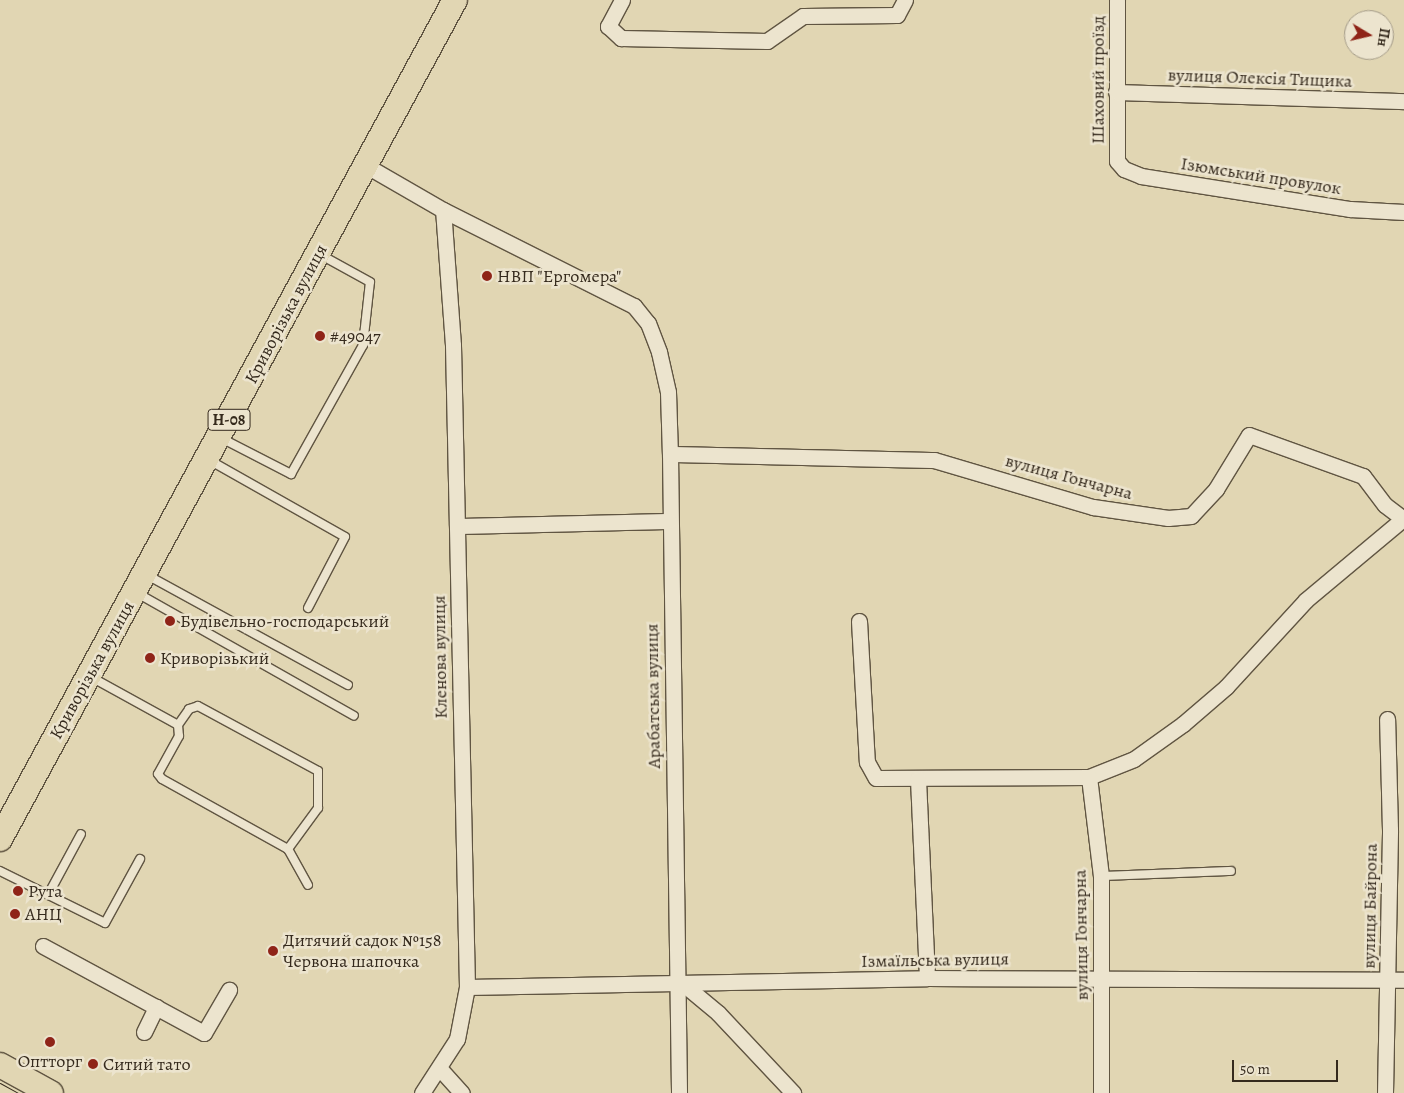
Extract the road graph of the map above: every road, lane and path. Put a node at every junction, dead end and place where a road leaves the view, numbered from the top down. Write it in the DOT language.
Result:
graph roads {
  1 [pos="455,0"];
  2 [pos="622,0"];
  3 [pos="905,0"];
  4 [pos="1117,0"];
  5 [pos="840,7"];
  6 [pos="1116,92"];
  7 [pos="1404,101"];
  8 [pos="1117,161"];
  9 [pos="365,165"];
  10 [pos="443,210"];
  11 [pos="1404,212"];
  12 [pos="319,254"];
  13 [pos="219,437"];
  14 [pos="670,454"];
  15 [pos="208,459"];
  16 [pos="1403,518"];
  17 [pos="670,521"];
  18 [pos="456,526"];
  19 [pos="140,583"];
  20 [pos="308,608"];
  21 [pos="859,620"];
  22 [pos="89,676"];
  23 [pos="348,685"];
  24 [pos="354,716"];
  25 [pos="1387,719"];
  26 [pos="178,725"];
  27 [pos="1089,777"];
  28 [pos="918,779"];
  29 [pos="4,827"];
  30 [pos="1397,830"];
  31 [pos="81,834"];
  32 [pos="288,849"];
  33 [pos="140,859"];
  34 [pos="0,871"];
  35 [pos="1231,871"];
  36 [pos="1101,876"];
  37 [pos="308,885"];
  38 [pos="48,895"];
  39 [pos="43,946"];
  40 [pos="1100,977"];
  41 [pos="927,978"];
  42 [pos="1388,980"];
  43 [pos="1404,980"];
  44 [pos="678,983"];
  45 [pos="467,987"];
  46 [pos="229,990"];
  47 [pos="156,1007"];
  48 [pos="144,1032"];
  49 [pos="0,1065"];
  50 [pos="441,1070"];
  51 [pos="51,1093"];
  52 [pos="422,1093"];
  53 [pos="462,1093"];
  54 [pos="679,1093"];
  55 [pos="793,1093"];
  56 [pos="1101,1093"];
  57 [pos="1385,1093"];
  1 -- 9 [label="main road, Криворізька вулиця / Н-08"];
  2 -- 5 [label="street"];
  3 -- 5 [label="street"];
  4 -- 6 [label="street, Шаховий проїзд"];
  6 -- 7 [label="street, вулиця Олексія Тищика"];
  6 -- 8 [label="street, Шаховий проїзд"];
  8 -- 11 [label="street, Ізюмський провулок"];
  9 -- 10 [label="street"];
  9 -- 12 [label="main road, Криворізька вулиця / Н-08"];
  10 -- 14 [label="street, Арабатська вулиця"];
  10 -- 18 [label="street, Кленова вулиця"];
  12 -- 13 [label="main road, Криворізька вулиця / Н-08"];
  12 -- 13 [label="lane"];
  13 -- 15 [label="main road, Криворізька вулиця / Н-08"];
  14 -- 16 [label="street, вулиця Гончарна"];
  14 -- 17 [label="street, Арабатська вулиця"];
  15 -- 19 [label="main road, Криворізька вулиця / Н-08"];
  15 -- 20 [label="lane"];
  16 -- 27 [label="street, вулиця Гончарна"];
  17 -- 18 [label="street"];
  17 -- 44 [label="street, Арабатська вулиця"];
  18 -- 45 [label="street, Кленова вулиця"];
  19 -- 22 [label="main road, Криворізька вулиця / Н-08"];
  19 -- 23 [label="lane"];
  19 -- 24 [label="lane"];
  21 -- 28 [label="street, вулиця Гончарна"];
  22 -- 26 [label="lane"];
  22 -- 29 [label="main road, Криворізька вулиця / Н-08"];
  25 -- 30 [label="street, вулиця Байрона"];
  26 -- 32 [label="lane"];
  26 -- 32 [label="lane"];
  27 -- 28 [label="street, вулиця Гончарна"];
  27 -- 36 [label="street, вулиця Гончарна"];
  28 -- 41 [label="street"];
  30 -- 42 [label="street, вулиця Байрона"];
  31 -- 38 [label="lane"];
  32 -- 37 [label="lane"];
  33 -- 38 [label="lane"];
  34 -- 38 [label="lane"];
  35 -- 36 [label="lane"];
  36 -- 40 [label="street, вулиця Гончарна"];
  39 -- 47 [label="street"];
  40 -- 41 [label="street, Ізмаїльська вулиця"];
  40 -- 42 [label="street, Ізмаїльська вулиця"];
  40 -- 56 [label="street, вулиця Гончарна"];
  41 -- 44 [label="street, Ізмаїльська вулиця"];
  42 -- 43 [label="street, Ізмаїльська вулиця"];
  42 -- 57 [label="street, вулиця Байрона"];
  44 -- 45 [label="street, Ізмаїльська вулиця"];
  44 -- 54 [label="street, Арабатська вулиця"];
  44 -- 55 [label="street"];
  45 -- 50 [label="street, Кленова вулиця"];
  46 -- 47 [label="street"];
  47 -- 48 [label="street"];
  49 -- 51 [label="main road"];
  50 -- 52 [label="street, Кленова вулиця"];
  50 -- 53 [label="street"];
}
